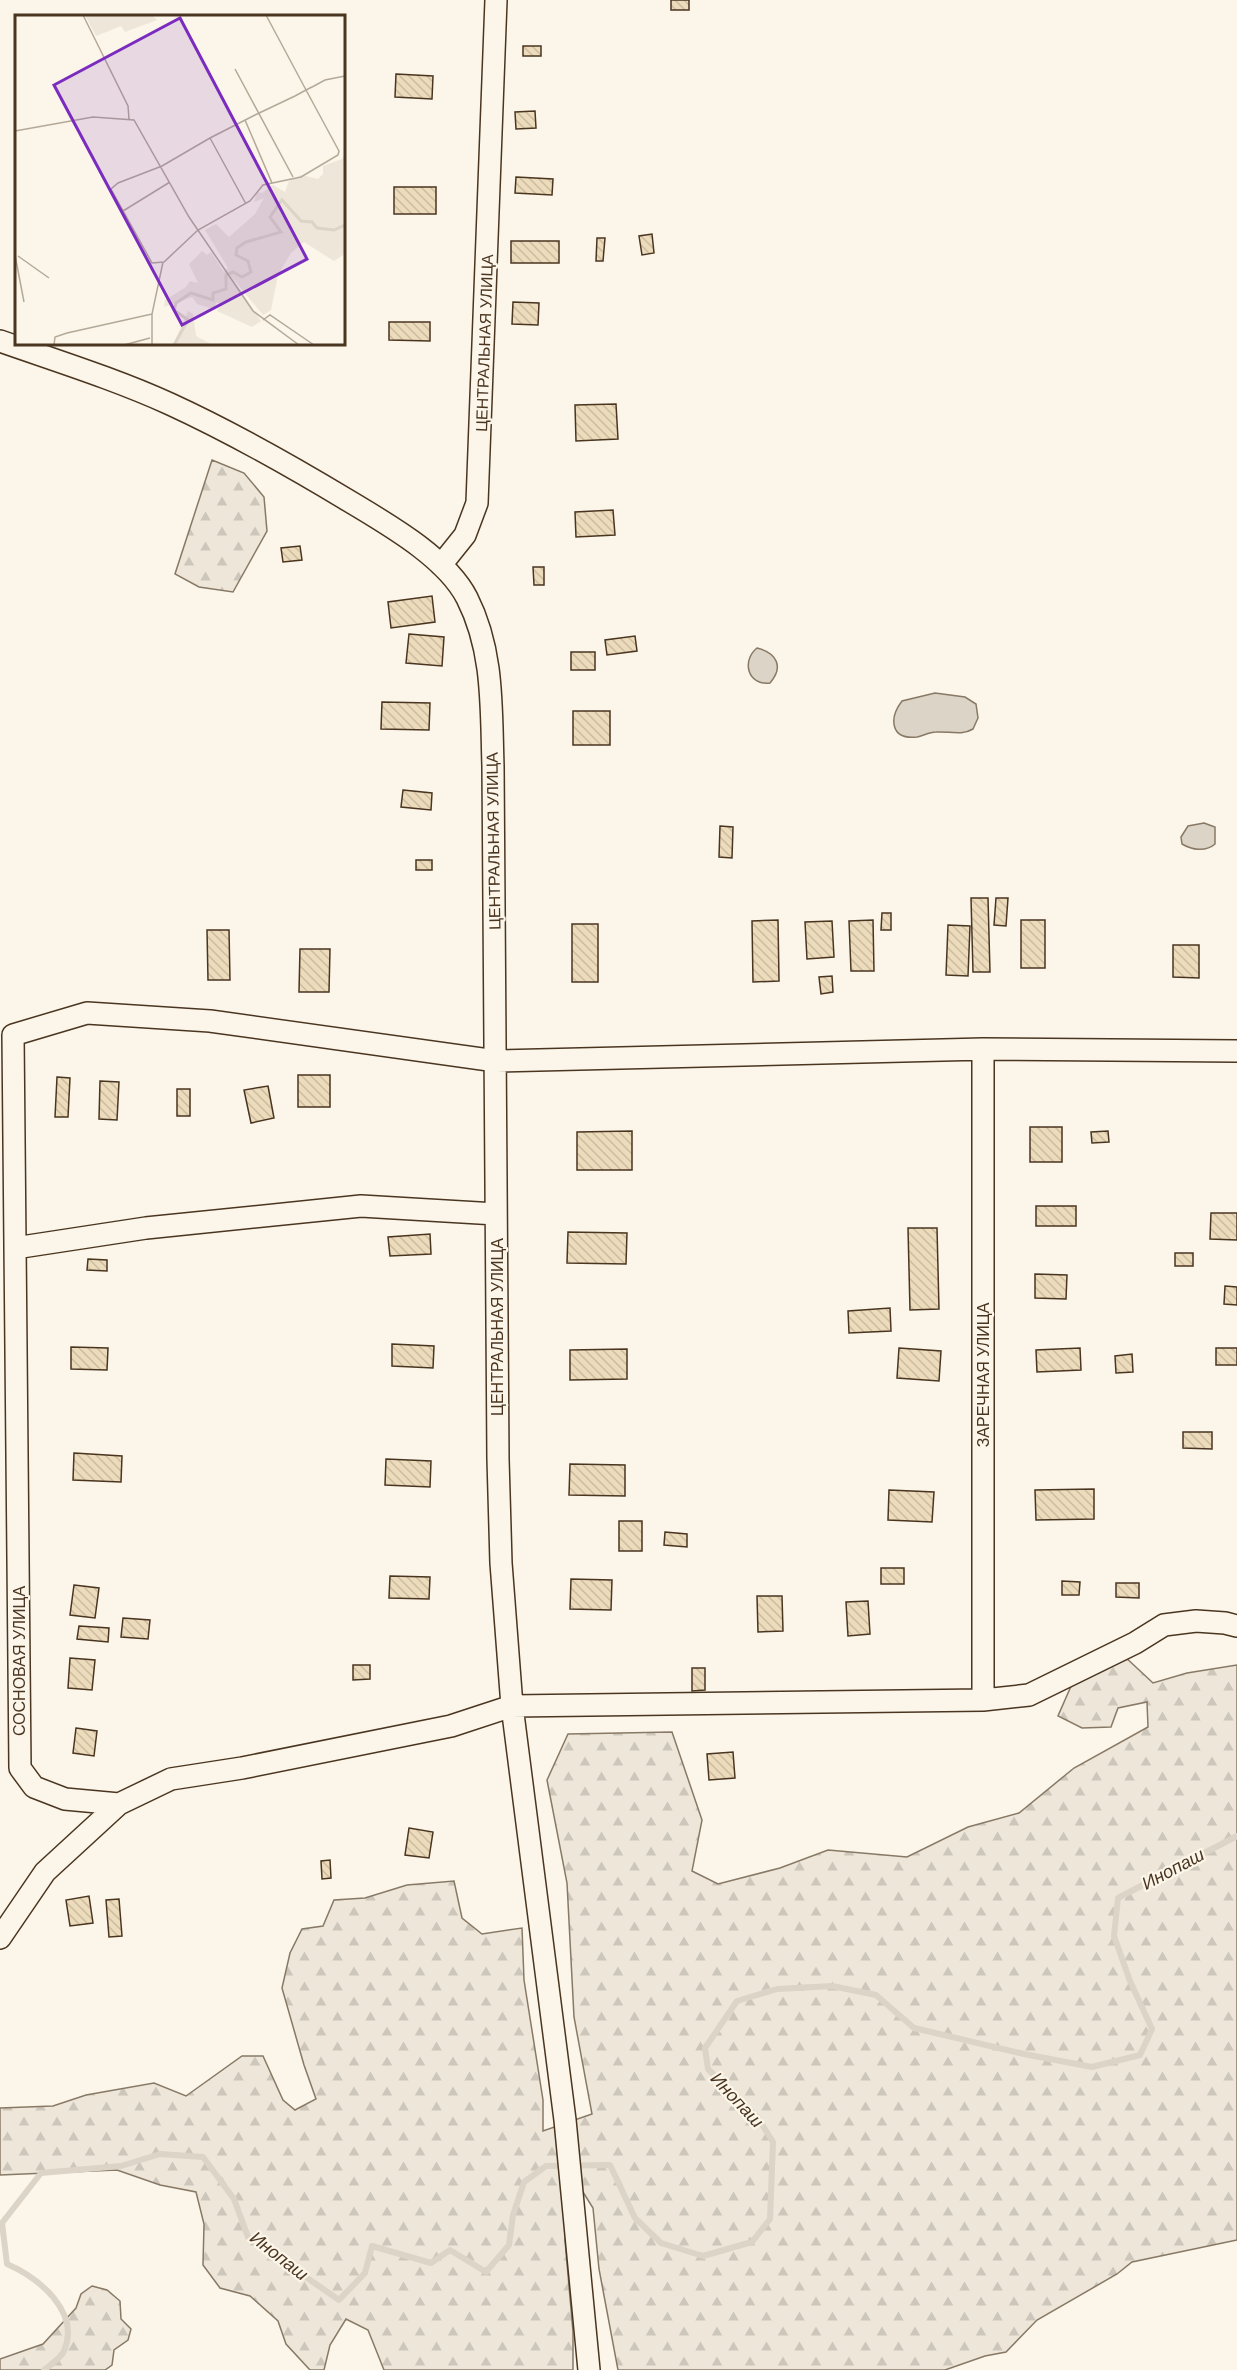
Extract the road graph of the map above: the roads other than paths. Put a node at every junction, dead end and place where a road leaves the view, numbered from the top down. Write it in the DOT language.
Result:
graph roads {
  1 [pos="496,0"];
  2 [pos="0,341"];
  3 [pos="441,565"];
  4 [pos="983,1049"];
  5 [pos="1237,1051"];
  6 [pos="496,1060"];
  7 [pos="496,1214"];
  8 [pos="15,1248"];
  9 [pos="1237,1626"];
  10 [pos="983,1700"];
  11 [pos="512,1706"];
  12 [pos="119,1804"];
  13 [pos="0,1938"];
  14 [pos="589,2370"];
  1 -- 3 [label="street, ЦЕНТРАЛЬНАЯ УЛИЦА"];
  2 -- 3 [label="street"];
  3 -- 6 [label="street, ЦЕНТРАЛЬНАЯ УЛИЦА"];
  4 -- 5 [label="street"];
  4 -- 6 [label="street"];
  4 -- 10 [label="street, ЗАРЕЧНАЯ УЛИЦА"];
  6 -- 7 [label="street, ЦЕНТРАЛЬНАЯ УЛИЦА"];
  6 -- 8 [label="street, СОСНОВАЯ УЛИЦА"];
  7 -- 8 [label="street"];
  7 -- 11 [label="street, ЦЕНТРАЛЬНАЯ УЛИЦА"];
  8 -- 12 [label="street, СОСНОВАЯ УЛИЦА"];
  9 -- 10 [label="street"];
  10 -- 11 [label="street"];
  11 -- 12 [label="street"];
  11 -- 14 [label="street, ЦЕНТРАЛЬНАЯ УЛИЦА"];
  12 -- 13 [label="street"];
}
